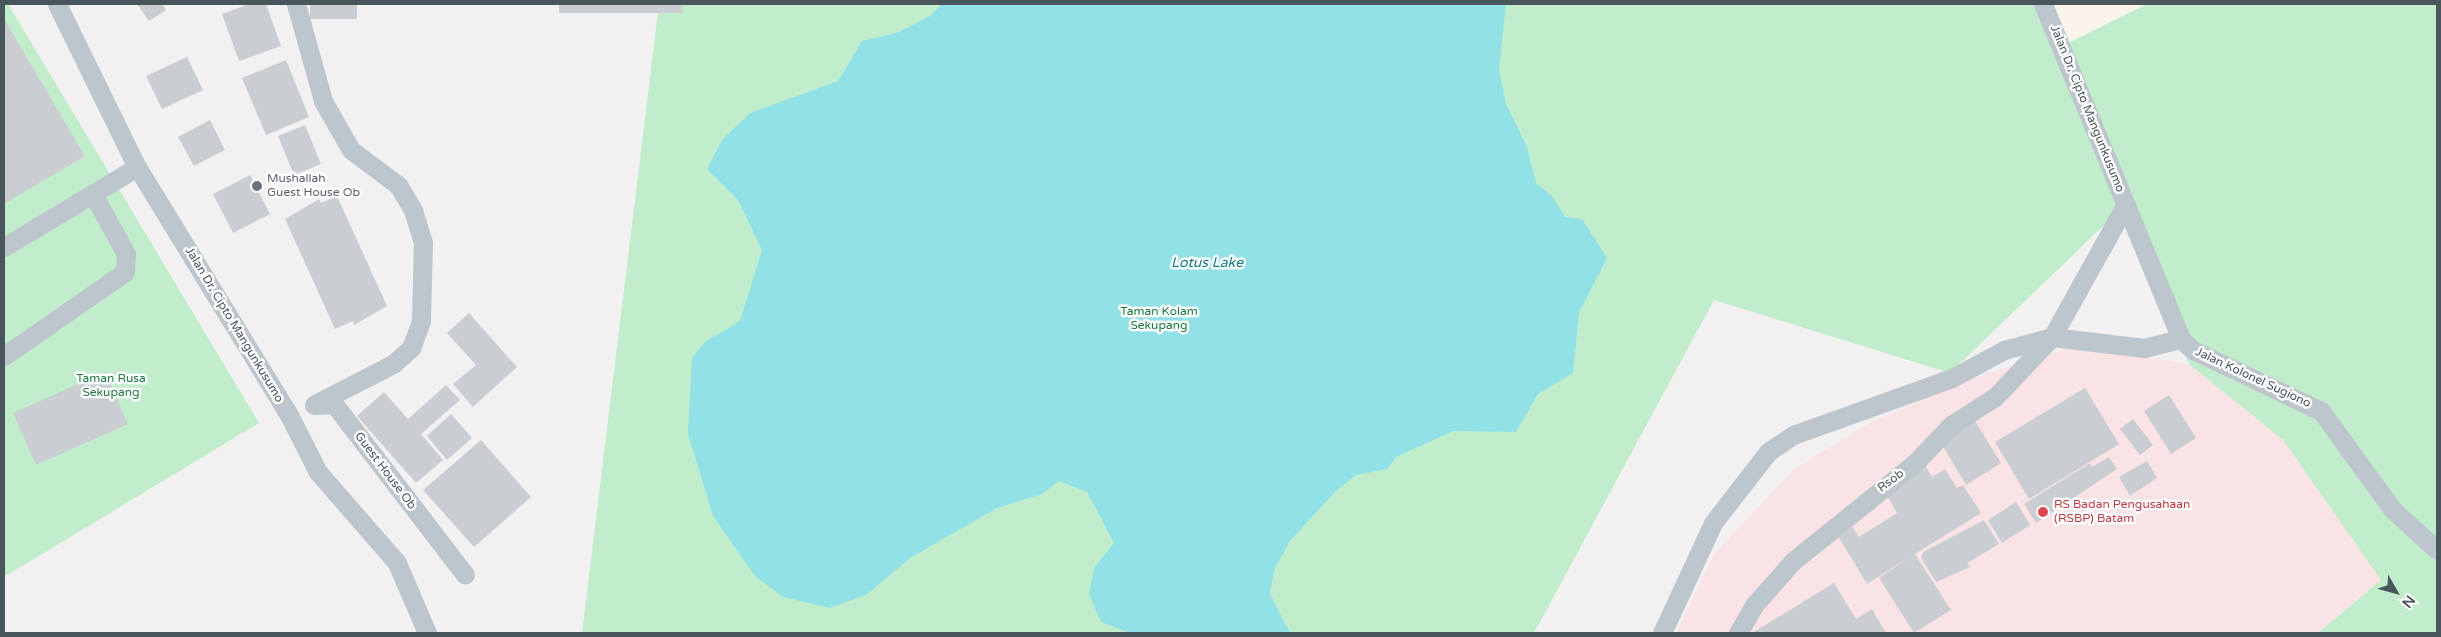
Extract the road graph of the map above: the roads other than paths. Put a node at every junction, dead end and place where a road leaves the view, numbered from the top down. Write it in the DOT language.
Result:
graph roads {
  1 [pos="57,4"];
  2 [pos="296,4"];
  3 [pos="2044,4"];
  4 [pos="138,168"];
  5 [pos="93,194"];
  6 [pos="2126,204"];
  7 [pos="4,247"];
  8 [pos="2052,337"];
  9 [pos="2181,340"];
  10 [pos="4,356"];
  11 [pos="315,404"];
  12 [pos="290,417"];
  13 [pos="2437,550"];
  14 [pos="465,575"];
  15 [pos="427,633"];
  16 [pos="1662,633"];
  17 [pos="1738,633"];
  1 -- 4 [label="street, Jalan Dr. Cipto Mangunkusumo"];
  2 -- 11 [label="street"];
  3 -- 6 [label="street, Jalan Dr. Cipto Mangunkusumo"];
  4 -- 5 [label="street"];
  4 -- 12 [label="street, Jalan Dr. Cipto Mangunkusumo"];
  5 -- 7 [label="street"];
  5 -- 10 [label="street"];
  6 -- 8 [label="street, Jalan Dr. Cipto Mangunkusumo"];
  6 -- 9 [label="street"];
  8 -- 9 [label="street"];
  8 -- 16 [label="street"];
  8 -- 17 [label="street, Rsob"];
  9 -- 13 [label="street, Jalan Kolonel Sugiono"];
  11 -- 12 [label="street"];
  11 -- 14 [label="street, Guest House Ob"];
  12 -- 15 [label="street, Jalan Dr. Cipto Mangunkusumo"];
}
